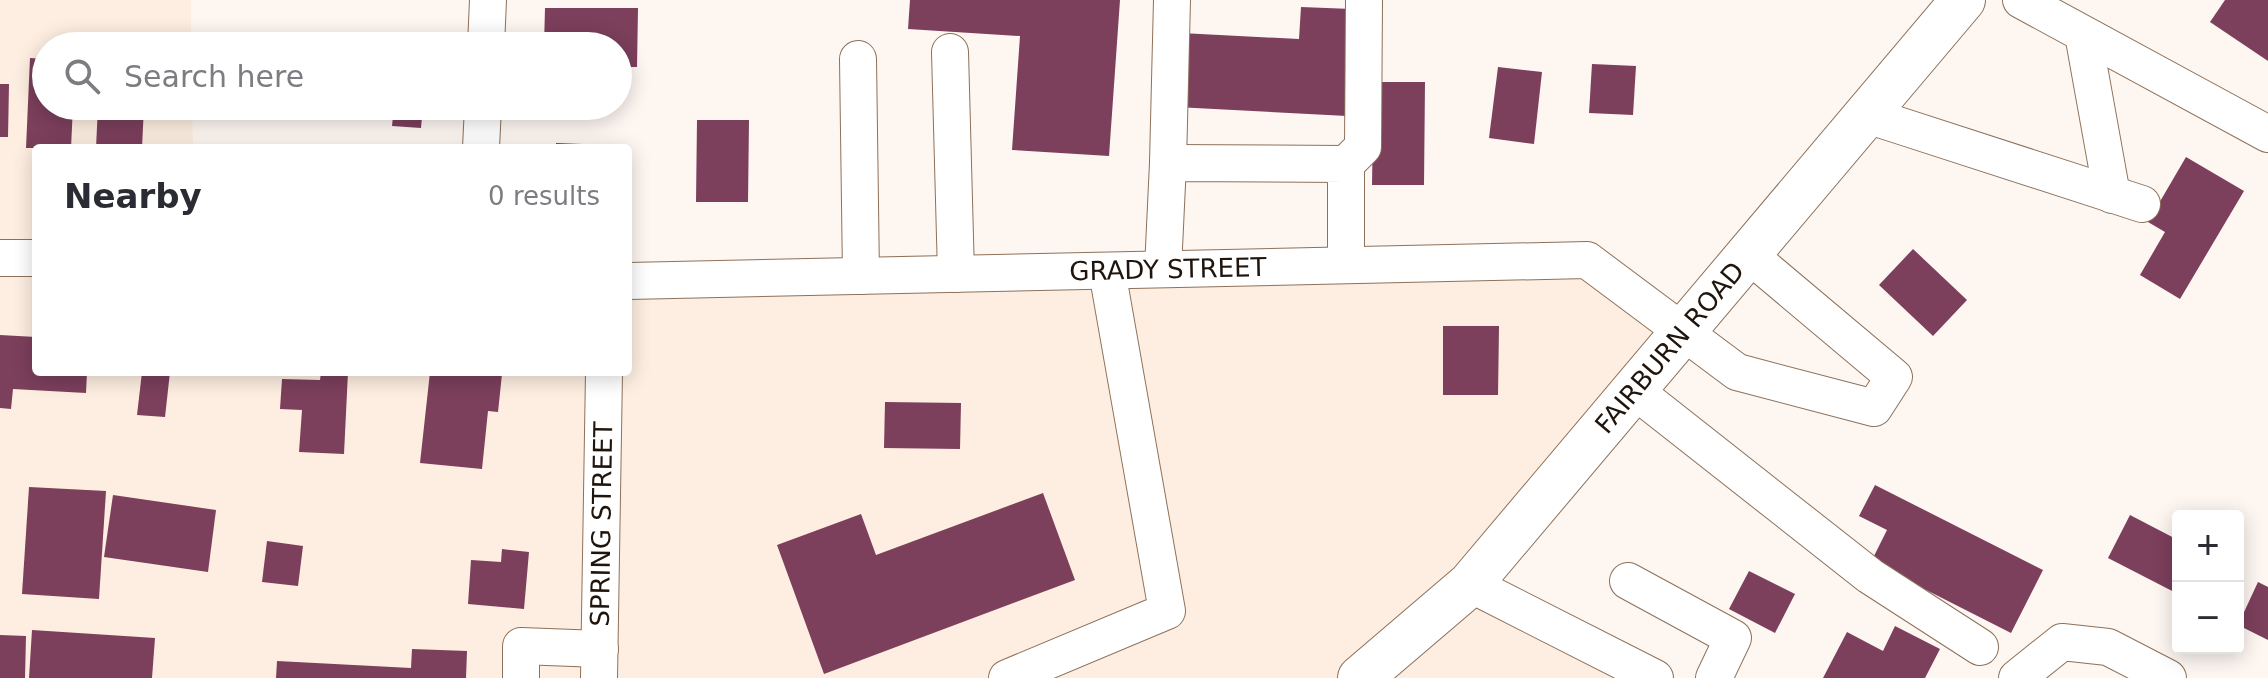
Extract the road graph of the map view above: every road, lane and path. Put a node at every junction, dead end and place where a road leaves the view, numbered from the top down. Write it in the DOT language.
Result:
graph roads {
  1 [pos="488,0"];
  2 [pos="1172,0"];
  3 [pos="1364,0"];
  4 [pos="1963,0"];
  5 [pos="2021,0"];
  6 [pos="487,32"];
  7 [pos="2083,34"];
  8 [pos="950,52"];
  9 [pos="858,59"];
  10 [pos="1867,115"];
  11 [pos="482,120"];
  12 [pos="2268,134"];
  13 [pos="481,144"];
  14 [pos="1168,163"];
  15 [pos="1346,164"];
  16 [pos="1749,255"];
  17 [pos="0,258"];
  18 [pos="32,258"];
  19 [pos="1346,265"];
  20 [pos="1163,269"];
  21 [pos="1107,271"];
  22 [pos="956,274"];
  23 [pos="861,276"];
  24 [pos="632,281"];
  25 [pos="1685,332"];
  26 [pos="604,376"];
  27 [pos="1635,391"];
  28 [pos="1628,581"];
  29 [pos="1470,584"];
  30 [pos="1980,647"];
  31 [pos="599,664"];
  32 [pos="521,678"];
  33 [pos="1007,678"];
  34 [pos="1360,678"];
  35 [pos="1655,678"];
  36 [pos="1714,678"];
  37 [pos="2017,678"];
  38 [pos="2168,678"];
  1 -- 6 [label="street"];
  2 -- 14 [label="street"];
  3 -- 15 [label="street"];
  4 -- 10 [label="main road, FAIRBURN ROAD"];
  5 -- 7 [label="street"];
  7 -- 10 [label="street"];
  7 -- 12 [label="street"];
  8 -- 22 [label="street"];
  9 -- 23 [label="street"];
  10 -- 16 [label="main road, FAIRBURN ROAD"];
  11 -- 13 [label="street"];
  14 -- 15 [label="street"];
  14 -- 20 [label="street"];
  15 -- 19 [label="street"];
  16 -- 25 [label="main road, FAIRBURN ROAD"];
  16 -- 25 [label="street, GRADY STREET"];
  17 -- 18 [label="street"];
  19 -- 20 [label="street, GRADY STREET"];
  19 -- 25 [label="street, GRADY STREET"];
  20 -- 21 [label="street, GRADY STREET"];
  21 -- 22 [label="street, GRADY STREET"];
  21 -- 33 [label="street"];
  22 -- 23 [label="street, GRADY STREET"];
  23 -- 24 [label="street, GRADY STREET"];
  25 -- 27 [label="main road, FAIRBURN ROAD"];
  26 -- 31 [label="street, SPRING STREET"];
  27 -- 29 [label="main road, FAIRBURN ROAD"];
  27 -- 30 [label="street"];
  28 -- 36 [label="street"];
  29 -- 34 [label="main road, FAIRBURN ROAD"];
  29 -- 35 [label="street"];
  31 -- 32 [label="street"];
  37 -- 38 [label="street"];
}
